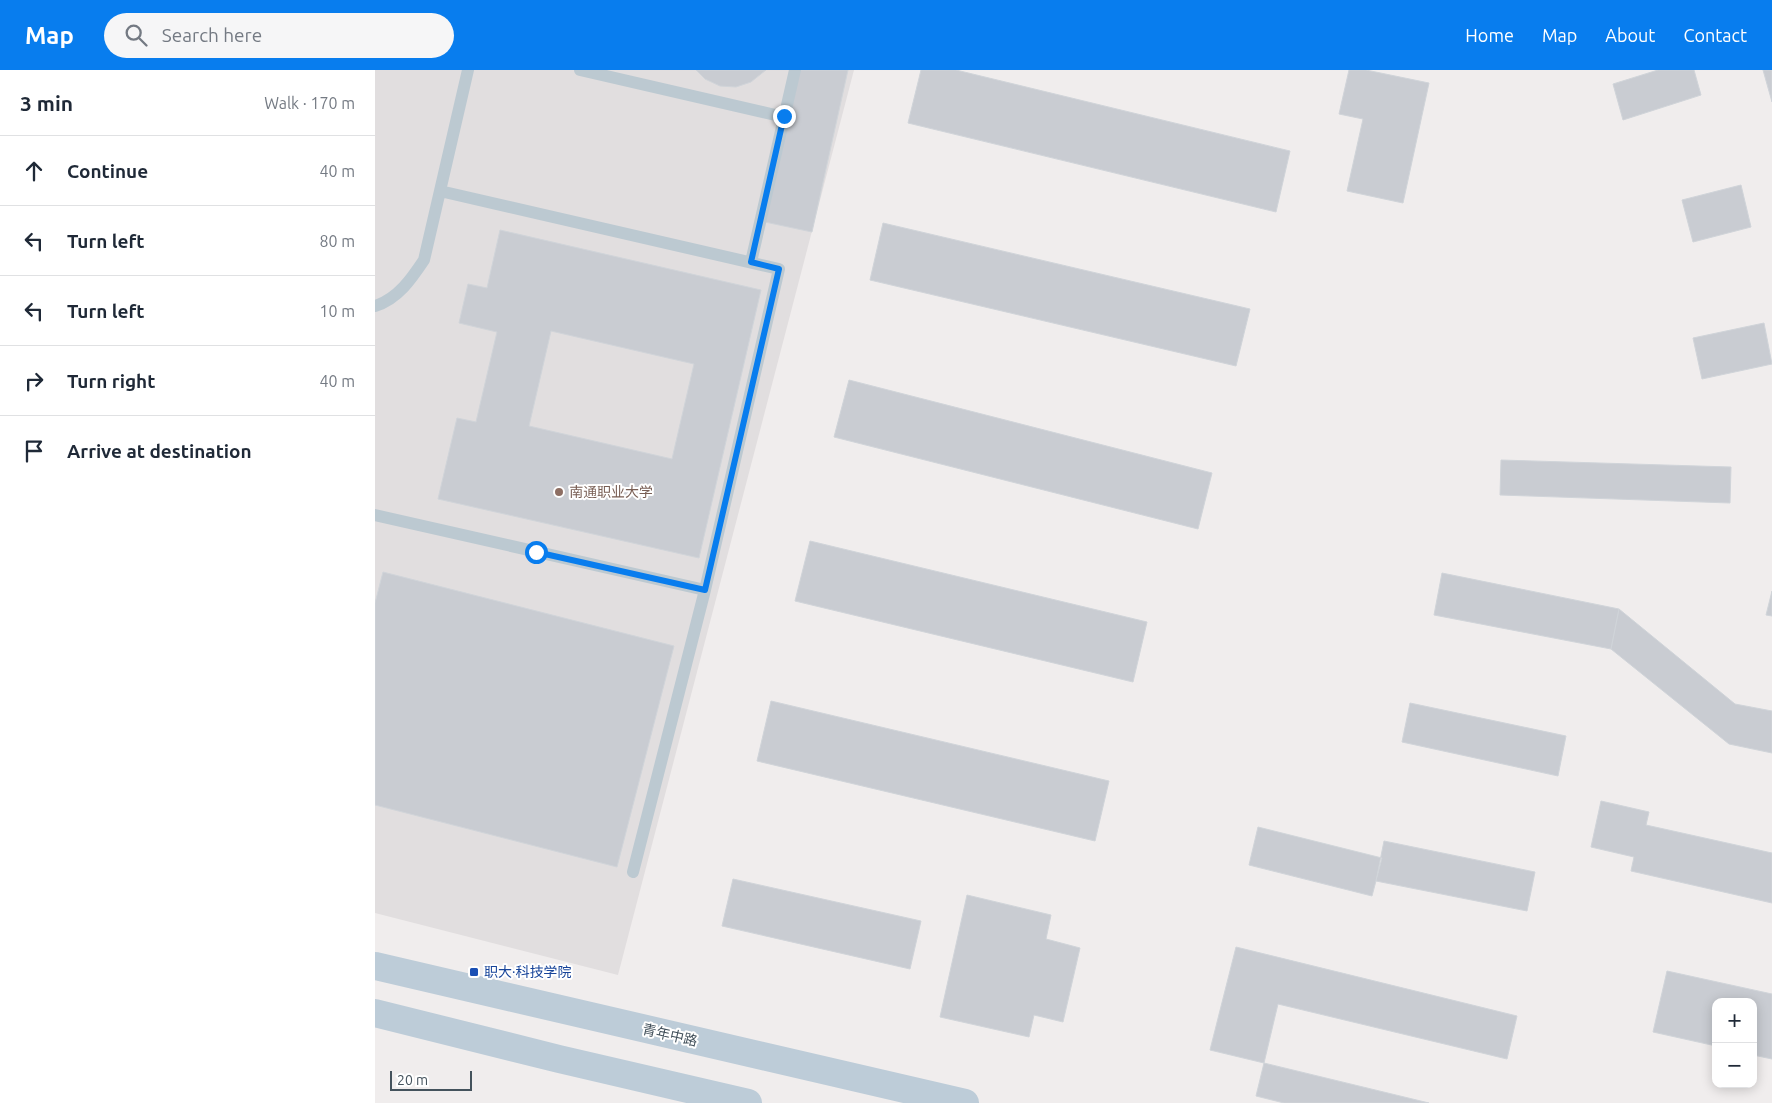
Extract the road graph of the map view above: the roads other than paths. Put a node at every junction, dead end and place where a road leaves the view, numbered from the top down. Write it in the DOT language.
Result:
graph roads {
  1 [pos="468,70"];
  2 [pos="580,70"];
  3 [pos="795,70"];
  4 [pos="784,116"];
  5 [pos="440,192"];
  6 [pos="751,262"];
  7 [pos="375,306"];
  8 [pos="375,515"];
  9 [pos="705,590"];
  10 [pos="633,872"];
  11 [pos="375,966"];
  12 [pos="375,1013"];
  13 [pos="748,1103"];
  14 [pos="965,1103"];
  1 -- 5 [label="lane"];
  2 -- 4 [label="lane"];
  3 -- 4 [label="lane"];
  4 -- 6 [label="lane"];
  5 -- 6 [label="lane"];
  5 -- 7 [label="lane"];
  6 -- 9 [label="lane"];
  8 -- 9 [label="lane"];
  9 -- 10 [label="lane"];
  11 -- 14 [label="main road, 青年中路"];
  12 -- 13 [label="main road"];
}
